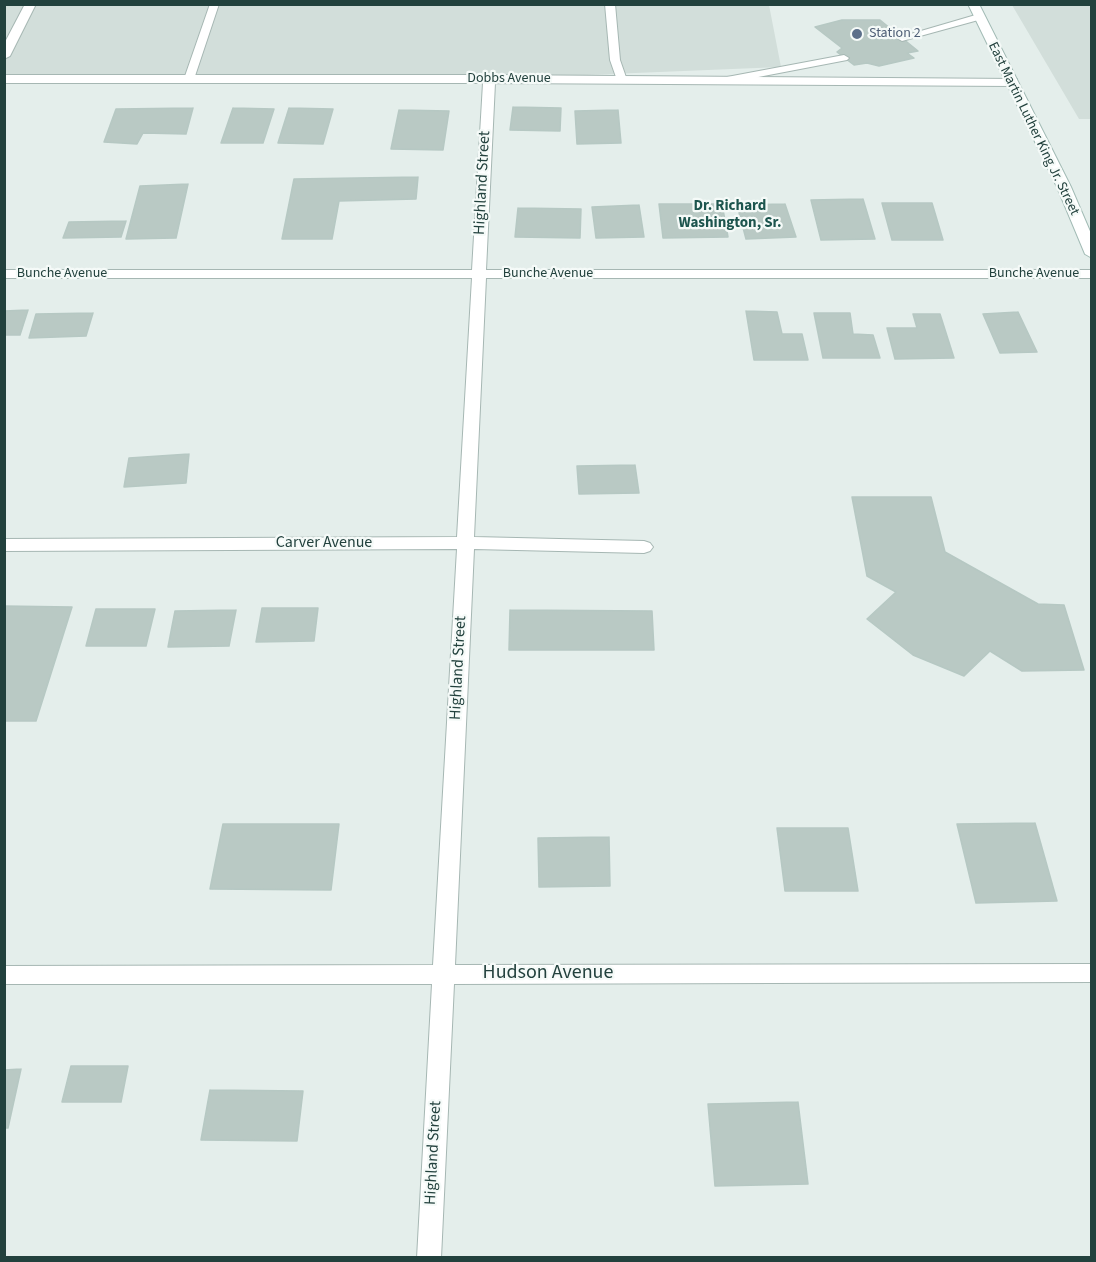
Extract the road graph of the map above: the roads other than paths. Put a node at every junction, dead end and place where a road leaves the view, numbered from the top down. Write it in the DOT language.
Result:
graph roads {
  1 [pos="31,4"];
  2 [pos="215,4"];
  3 [pos="610,4"];
  4 [pos="976,10"];
  5 [pos="902,38"];
  6 [pos="4,56"];
  7 [pos="844,57"];
  8 [pos="4,79"];
  9 [pos="189,79"];
  10 [pos="489,79"];
  11 [pos="622,80"];
  12 [pos="727,80"];
  13 [pos="1013,82"];
  14 [pos="1092,254"];
  15 [pos="4,274"];
  16 [pos="479,274"];
  17 [pos="1092,274"];
  18 [pos="465,543"];
  19 [pos="4,544"];
  20 [pos="644,547"];
  21 [pos="1092,973"];
  22 [pos="443,974"];
  23 [pos="4,975"];
  24 [pos="429,1257"];
  1 -- 6 [label="street"];
  2 -- 9 [label="lane"];
  3 -- 11 [label="lane"];
  4 -- 5 [label="lane"];
  4 -- 13 [label="street, East Martin Luther King Jr. Street"];
  7 -- 12 [label="lane"];
  8 -- 9 [label="street, Dobbs Avenue"];
  9 -- 10 [label="street, Dobbs Avenue"];
  10 -- 11 [label="street, Dobbs Avenue"];
  10 -- 16 [label="street, Highland Street"];
  11 -- 12 [label="street, Dobbs Avenue"];
  12 -- 13 [label="street, Dobbs Avenue"];
  13 -- 14 [label="street, East Martin Luther King Jr. Street"];
  15 -- 16 [label="street, Bunche Avenue"];
  16 -- 17 [label="street, Bunche Avenue"];
  16 -- 18 [label="street, Highland Street"];
  18 -- 19 [label="street, Carver Avenue"];
  18 -- 20 [label="street, Carver Avenue"];
  18 -- 22 [label="street, Highland Street"];
  21 -- 22 [label="street, Hudson Avenue"];
  22 -- 23 [label="street, Hudson Avenue"];
  22 -- 24 [label="street, Highland Street"];
}
